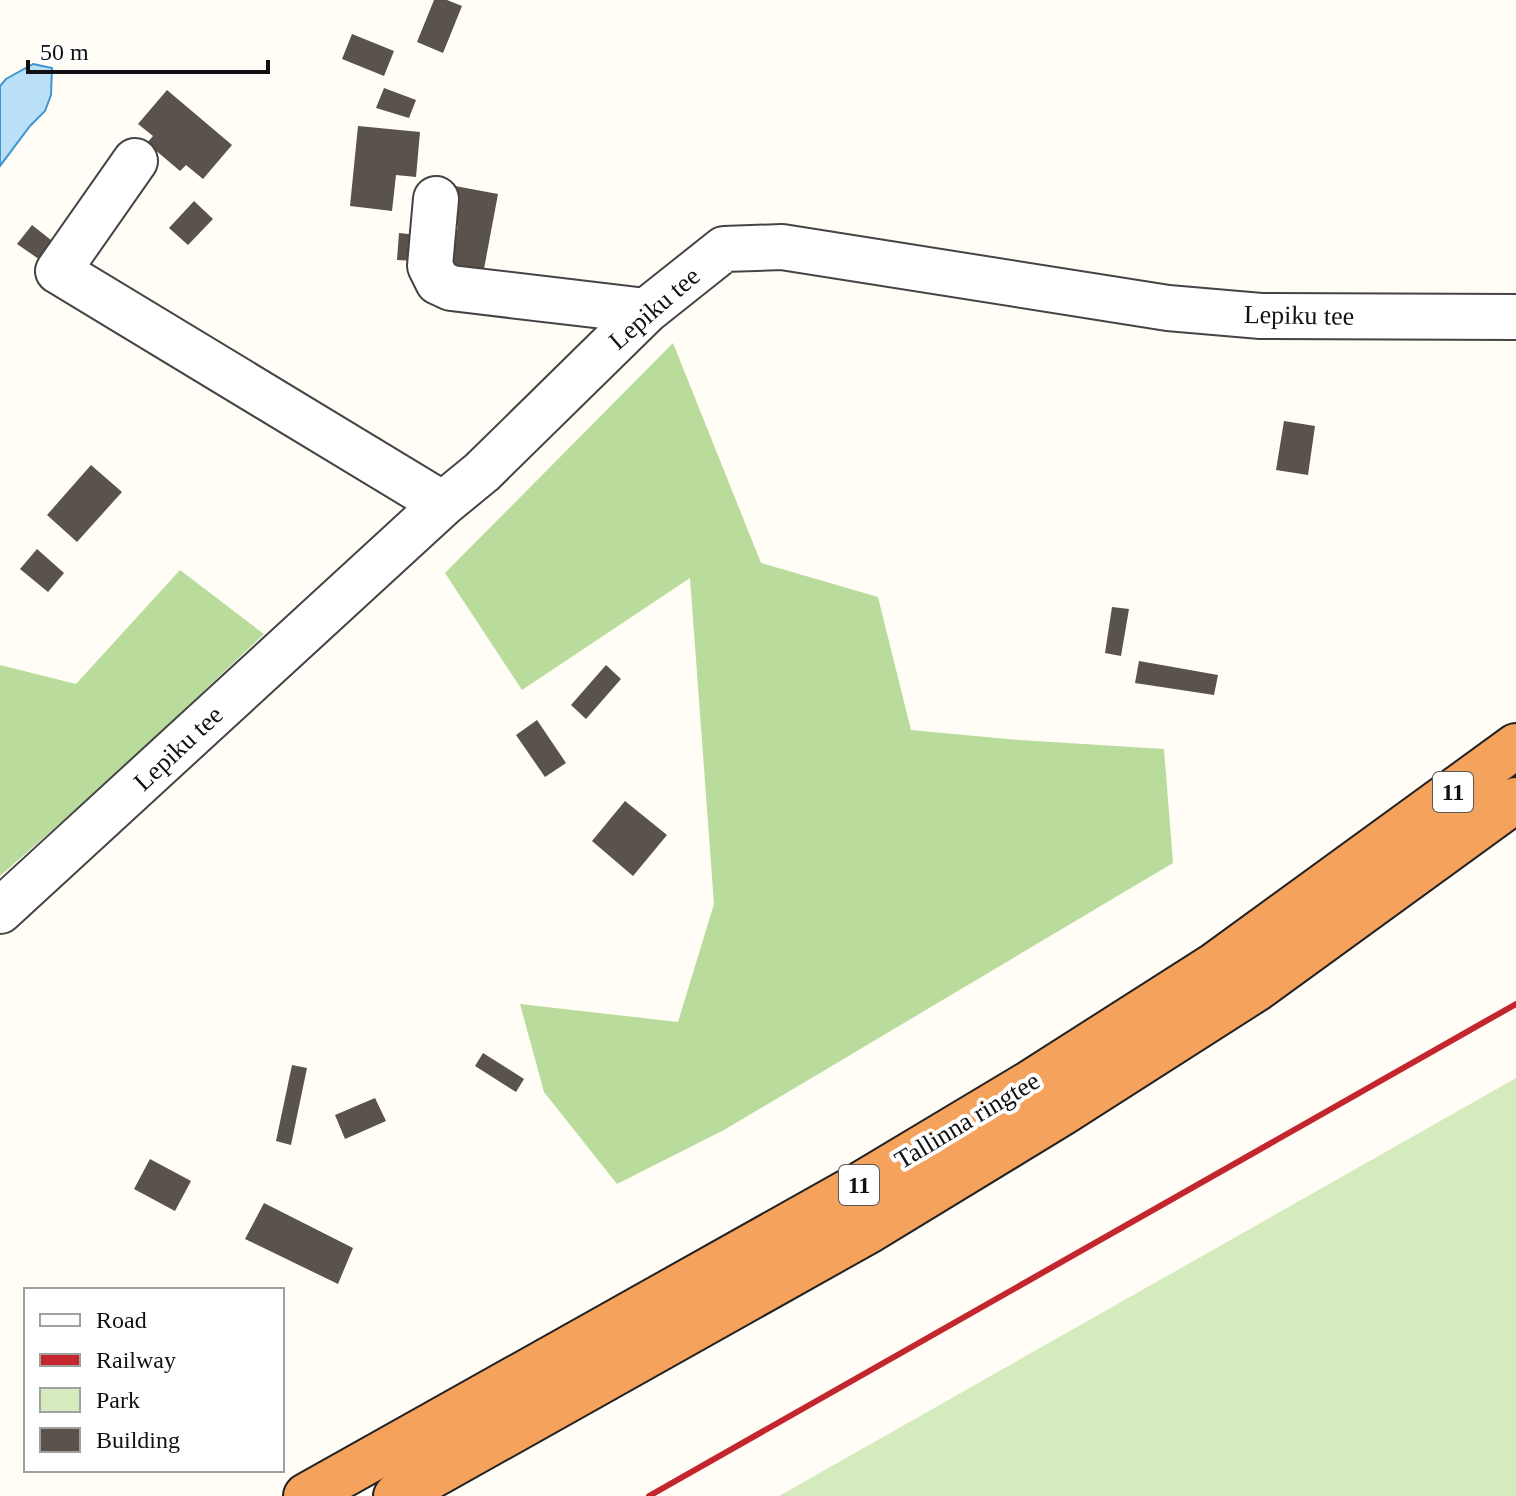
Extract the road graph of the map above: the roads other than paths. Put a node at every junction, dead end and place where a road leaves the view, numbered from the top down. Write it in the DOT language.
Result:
graph roads {
  1 [pos="135,161"];
  2 [pos="436,199"];
  3 [pos="646,311"];
  4 [pos="1516,317"];
  5 [pos="443,504"];
  6 [pos="1516,715"];
  7 [pos="1516,746"];
  8 [pos="1516,800"];
  9 [pos="1516,833"];
  10 [pos="1391,839"];
  11 [pos="1445,853"];
  12 [pos="0,911"];
  13 [pos="306,1496"];
  14 [pos="396,1496"];
  1 -- 5 [label="street"];
  2 -- 3 [label="street"];
  3 -- 4 [label="street, Lepiku tee"];
  3 -- 5 [label="street, Lepiku tee"];
  5 -- 12 [label="street, Lepiku tee"];
  6 -- 10 [label="highway"];
  7 -- 10 [label="highway, Tallinna ringtee / 11"];
  8 -- 11 [label="highway, Tallinna ringtee / 11"];
  9 -- 11 [label="highway"];
  10 -- 13 [label="highway, Tallinna ringtee / 11"];
  11 -- 14 [label="highway, Tallinna ringtee / 11"];
}
